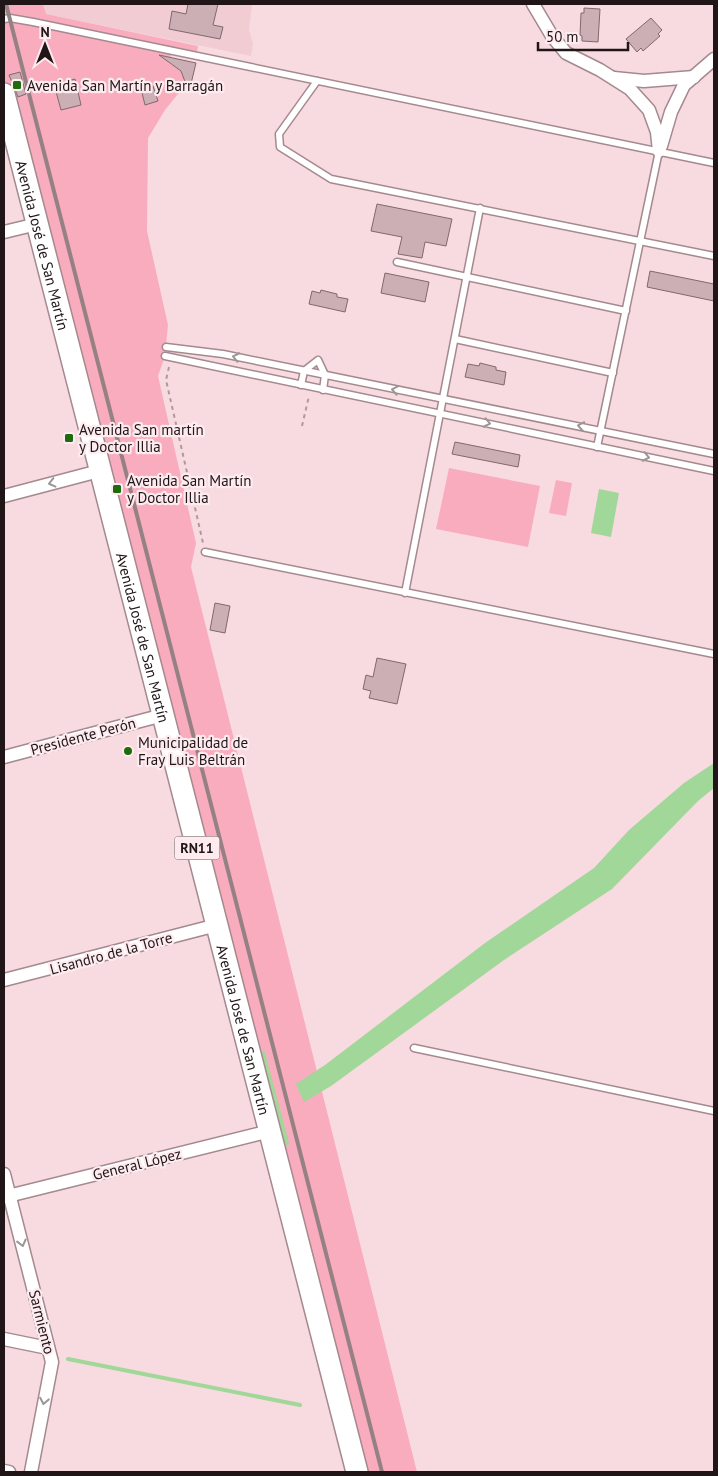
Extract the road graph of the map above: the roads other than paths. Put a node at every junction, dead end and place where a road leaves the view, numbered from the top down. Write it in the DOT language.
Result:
graph roads {
  1 [pos="533,4"];
  2 [pos="4,19"];
  3 [pos="714,59"];
  4 [pos="694,76"];
  5 [pos="612,78"];
  6 [pos="317,80"];
  7 [pos="4,94"];
  8 [pos="659,151"];
  9 [pos="714,163"];
  10 [pos="480,208"];
  11 [pos="37,224"];
  12 [pos="4,232"];
  13 [pos="639,240"];
  14 [pos="714,256"];
  15 [pos="397,262"];
  16 [pos="467,276"];
  17 [pos="626,311"];
  18 [pos="455,338"];
  19 [pos="166,348"];
  20 [pos="168,357"];
  21 [pos="304,371"];
  22 [pos="613,373"];
  23 [pos="325,375"];
  24 [pos="301,385"];
  25 [pos="323,390"];
  26 [pos="443,399"];
  27 [pos="440,414"];
  28 [pos="602,430"];
  29 [pos="598,447"];
  30 [pos="714,454"];
  31 [pos="99,471"];
  32 [pos="714,471"];
  33 [pos="4,496"];
  34 [pos="205,552"];
  35 [pos="406,592"];
  36 [pos="714,654"];
  37 [pos="163,715"];
  38 [pos="4,757"];
  39 [pos="217,925"];
  40 [pos="4,980"];
  41 [pos="414,1048"];
  42 [pos="714,1111"];
  43 [pos="270,1132"];
  44 [pos="4,1174"];
  45 [pos="7,1197"];
  46 [pos="4,1339"];
  47 [pos="48,1348"];
  48 [pos="4,1471"];
  49 [pos="9,1472"];
  50 [pos="31,1472"];
  51 [pos="357,1472"];
  1 -- 5 [label="street"];
  2 -- 6 [label="lane"];
  3 -- 4 [label="street"];
  4 -- 5 [label="street"];
  4 -- 8 [label="street"];
  5 -- 8 [label="street"];
  6 -- 8 [label="lane"];
  6 -- 10 [label="lane"];
  7 -- 11 [label="main road, Avenida José de San Martín / RN11"];
  8 -- 9 [label="lane"];
  8 -- 13 [label="lane"];
  10 -- 13 [label="lane"];
  10 -- 16 [label="lane"];
  11 -- 12 [label="street"];
  11 -- 31 [label="main road, Avenida José de San Martín / RN11"];
  13 -- 14 [label="lane"];
  13 -- 17 [label="lane"];
  15 -- 16 [label="lane"];
  16 -- 17 [label="lane"];
  16 -- 18 [label="lane"];
  17 -- 22 [label="lane"];
  18 -- 22 [label="lane"];
  18 -- 26 [label="lane"];
  21 -- 19 [label="lane, one-way"];
  20 -- 24 [label="lane"];
  21 -- 23 [label="lane"];
  21 -- 23 [label="lane"];
  21 -- 24 [label="lane"];
  22 -- 28 [label="lane"];
  23 -- 25 [label="lane"];
  26 -- 23 [label="lane, one-way"];
  24 -- 25 [label="lane"];
  25 -- 27 [label="lane"];
  26 -- 27 [label="lane"];
  28 -- 26 [label="lane, one-way"];
  27 -- 29 [label="lane, one-way"];
  27 -- 35 [label="lane"];
  28 -- 29 [label="lane"];
  28 -- 30 [label="lane"];
  29 -- 32 [label="lane, one-way"];
  31 -- 33 [label="street, one-way"];
  31 -- 37 [label="main road, Avenida José de San Martín / RN11"];
  34 -- 35 [label="lane"];
  35 -- 36 [label="lane"];
  37 -- 38 [label="street, Presidente Perón"];
  37 -- 39 [label="main road, Avenida José de San Martín / RN11"];
  39 -- 40 [label="street, Lisandro de la Torre"];
  39 -- 43 [label="main road, Avenida José de San Martín / RN11"];
  41 -- 42 [label="lane"];
  43 -- 45 [label="street, General López"];
  43 -- 51 [label="main road, Avenida José de San Martín / RN11"];
  44 -- 45 [label="street, Sarmiento"];
  45 -- 47 [label="street, Sarmiento, one-way"];
  46 -- 47 [label="street"];
  47 -- 50 [label="street, Sarmiento, one-way"];
  48 -- 49 [label="street"];
}
